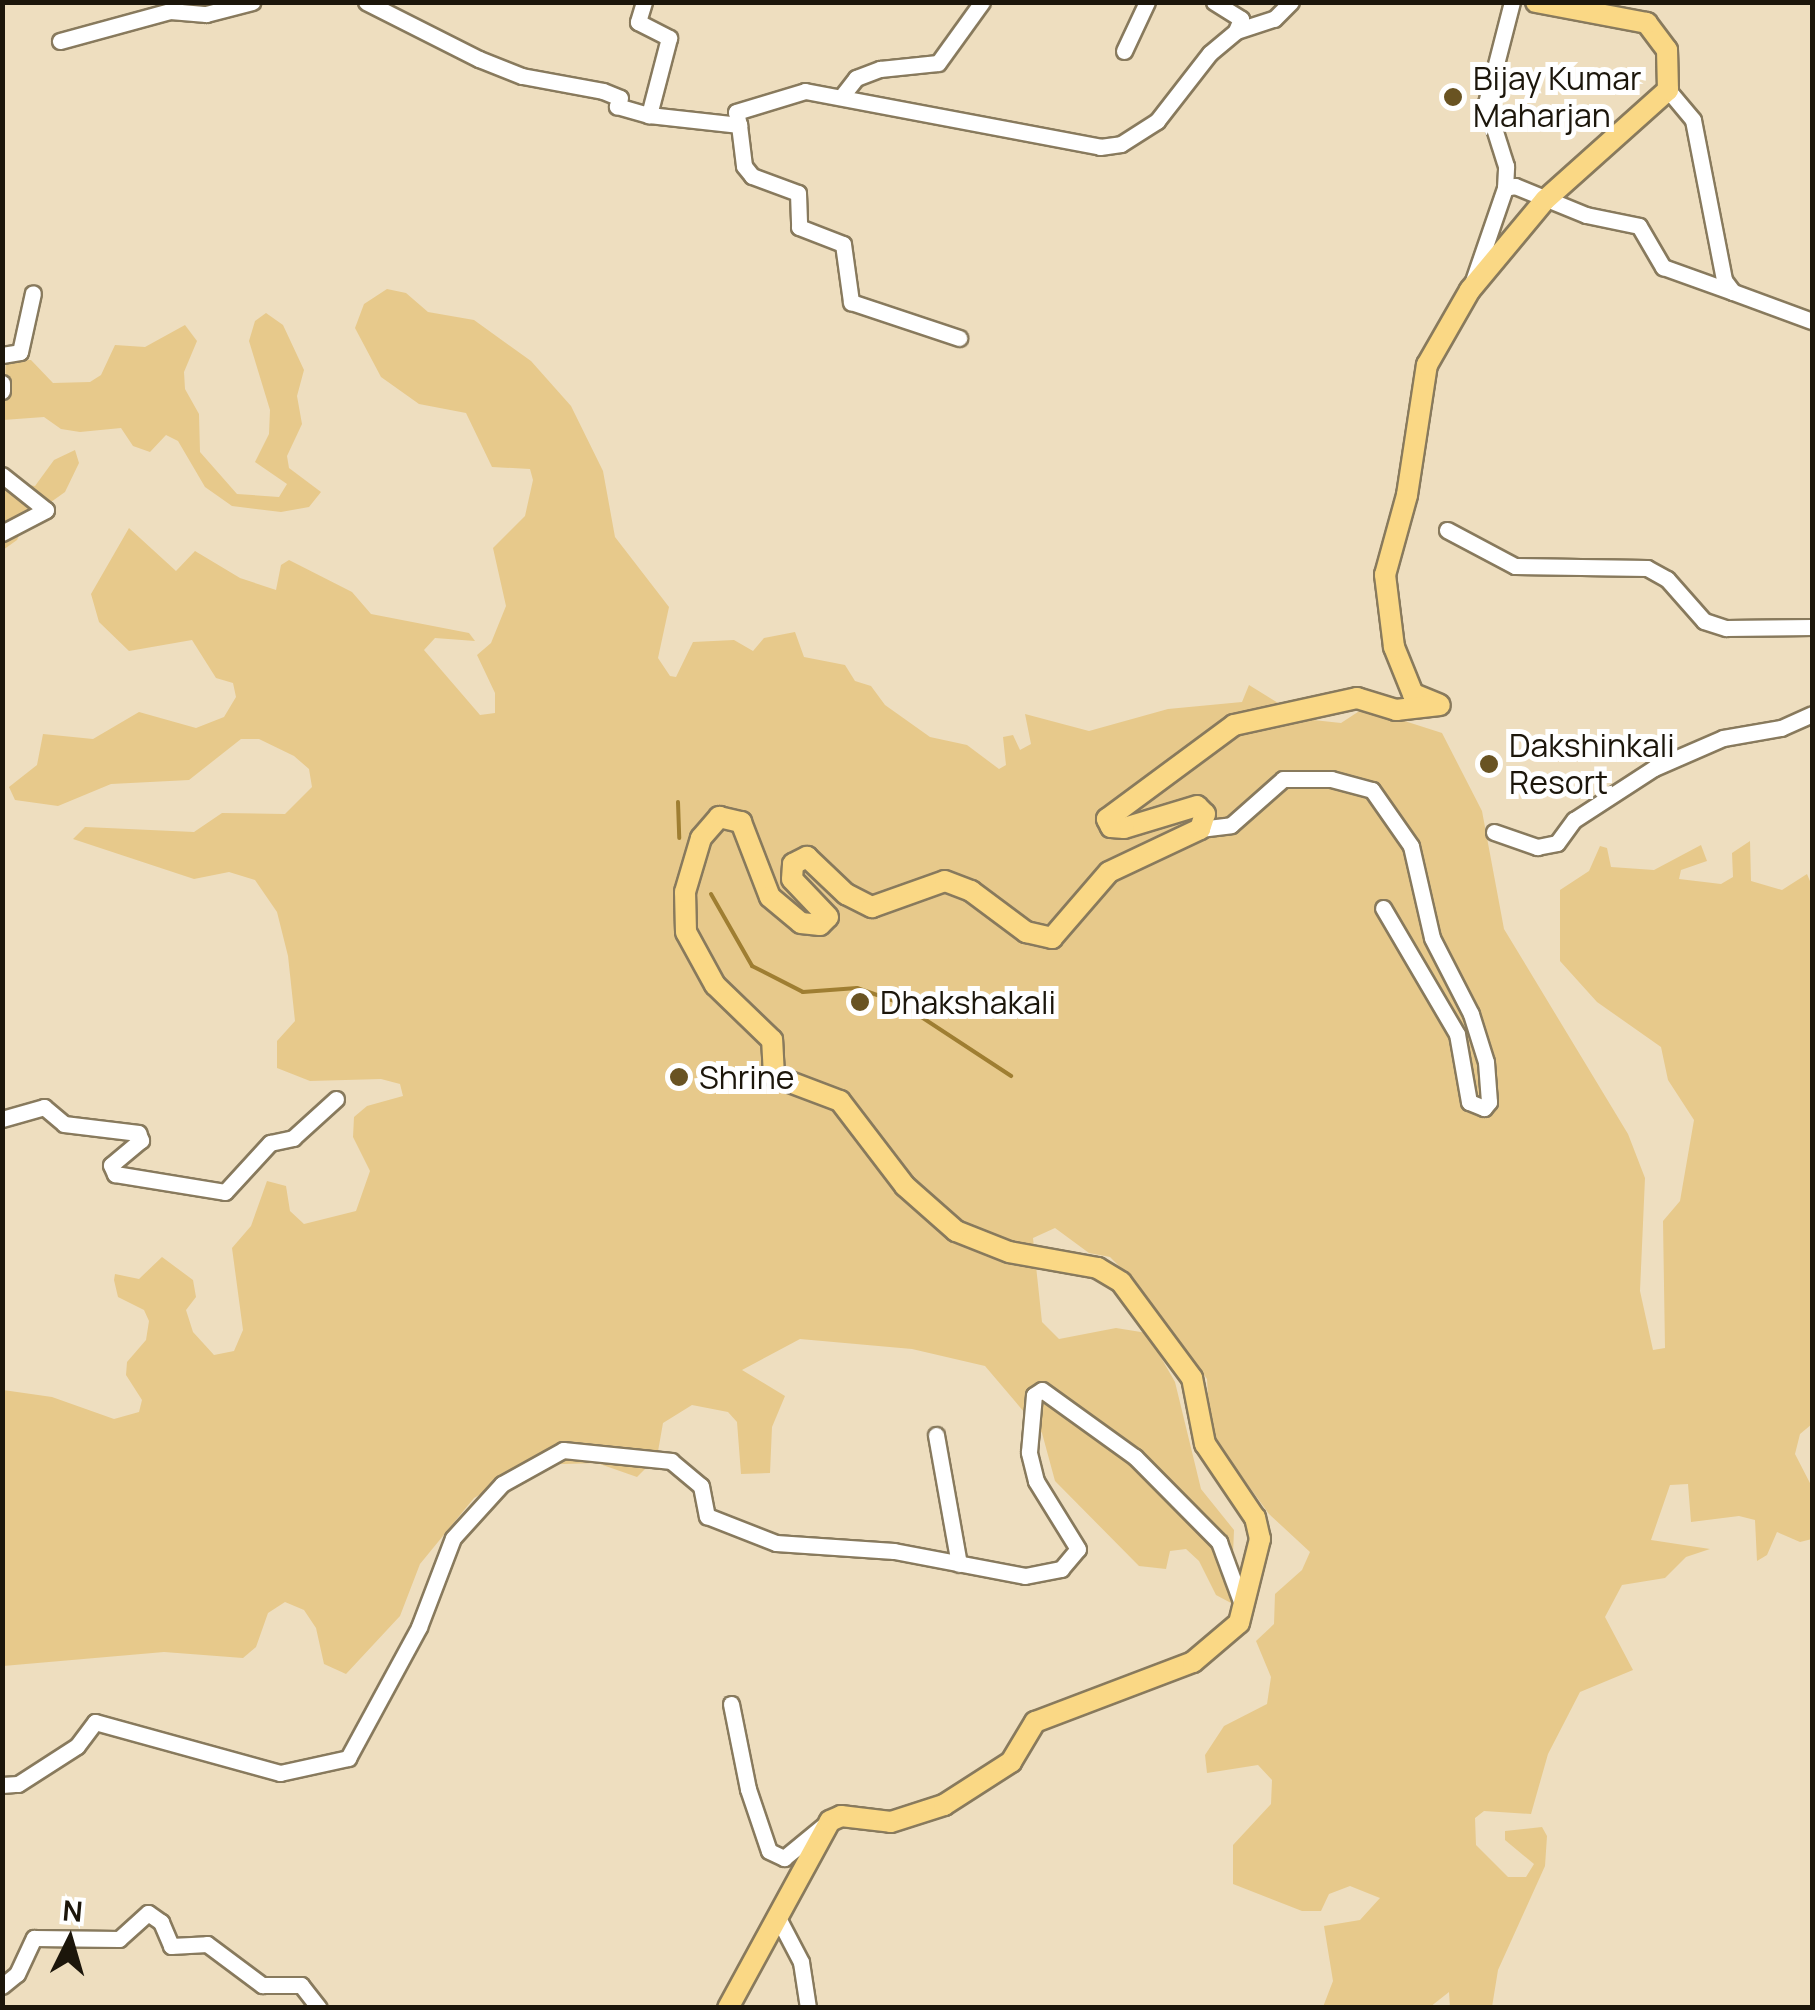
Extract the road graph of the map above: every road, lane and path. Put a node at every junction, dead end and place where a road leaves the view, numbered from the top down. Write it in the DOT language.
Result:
graph roads {
  1 [pos="252,2"];
  2 [pos="366,2"];
  3 [pos="644,2"];
  4 [pos="982,2"];
  5 [pos="1147,2"];
  6 [pos="1214,2"];
  7 [pos="1291,2"];
  8 [pos="1512,2"];
  9 [pos="1536,2"];
  10 [pos="1236,31"];
  11 [pos="60,41"];
  12 [pos="1124,51"];
  13 [pos="1668,90"];
  14 [pos="842,96"];
  15 [pos="650,114"];
  16 [pos="739,125"];
  17 [pos="1504,188"];
  18 [pos="1546,200"];
  19 [pos="1470,290"];
  20 [pos="1734,292"];
  21 [pos="33,293"];
  22 [pos="1812,321"];
  23 [pos="959,338"];
  24 [pos="2,355"];
  25 [pos="2,383"];
  26 [pos="2,391"];
  27 [pos="2,475"];
  28 [pos="1447,530"];
  29 [pos="2,533"];
  30 [pos="1812,627"];
  31 [pos="1812,714"];
  32 [pos="1200,829"];
  33 [pos="1494,832"];
  34 [pos="1383,908"];
  35 [pos="336,1099"];
  36 [pos="2,1119"];
  37 [pos="936,1435"];
  38 [pos="959,1564"];
  39 [pos="1245,1612"];
  40 [pos="731,1704"];
  41 [pos="2,1785"];
  42 [pos="830,1821"];
  43 [pos="776,1916"];
  44 [pos="2,1986"];
  45 [pos="319,2008"];
  46 [pos="728,2008"];
  47 [pos="808,2008"];
  1 -- 11 [label="street"];
  2 -- 15 [label="street"];
  3 -- 15 [label="street"];
  4 -- 14 [label="street"];
  5 -- 12 [label="street"];
  6 -- 10 [label="street"];
  7 -- 10 [label="street"];
  8 -- 17 [label="street"];
  9 -- 13 [label="main road"];
  10 -- 14 [label="street"];
  13 -- 18 [label="main road"];
  13 -- 20 [label="street"];
  14 -- 16 [label="street"];
  15 -- 16 [label="street"];
  16 -- 23 [label="street"];
  17 -- 18 [label="street"];
  17 -- 19 [label="street"];
  18 -- 19 [label="main road"];
  18 -- 20 [label="street"];
  19 -- 32 [label="main road"];
  20 -- 22 [label="street"];
  21 -- 24 [label="street"];
  25 -- 26 [label="street"];
  27 -- 29 [label="street"];
  28 -- 30 [label="street"];
  31 -- 33 [label="street"];
  32 -- 34 [label="street"];
  32 -- 39 [label="main road"];
  35 -- 36 [label="street"];
  37 -- 38 [label="street"];
  38 -- 39 [label="street"];
  38 -- 41 [label="street"];
  39 -- 42 [label="main road"];
  40 -- 42 [label="street"];
  42 -- 43 [label="main road"];
  43 -- 46 [label="main road"];
  43 -- 47 [label="street"];
  44 -- 45 [label="street"];
}
